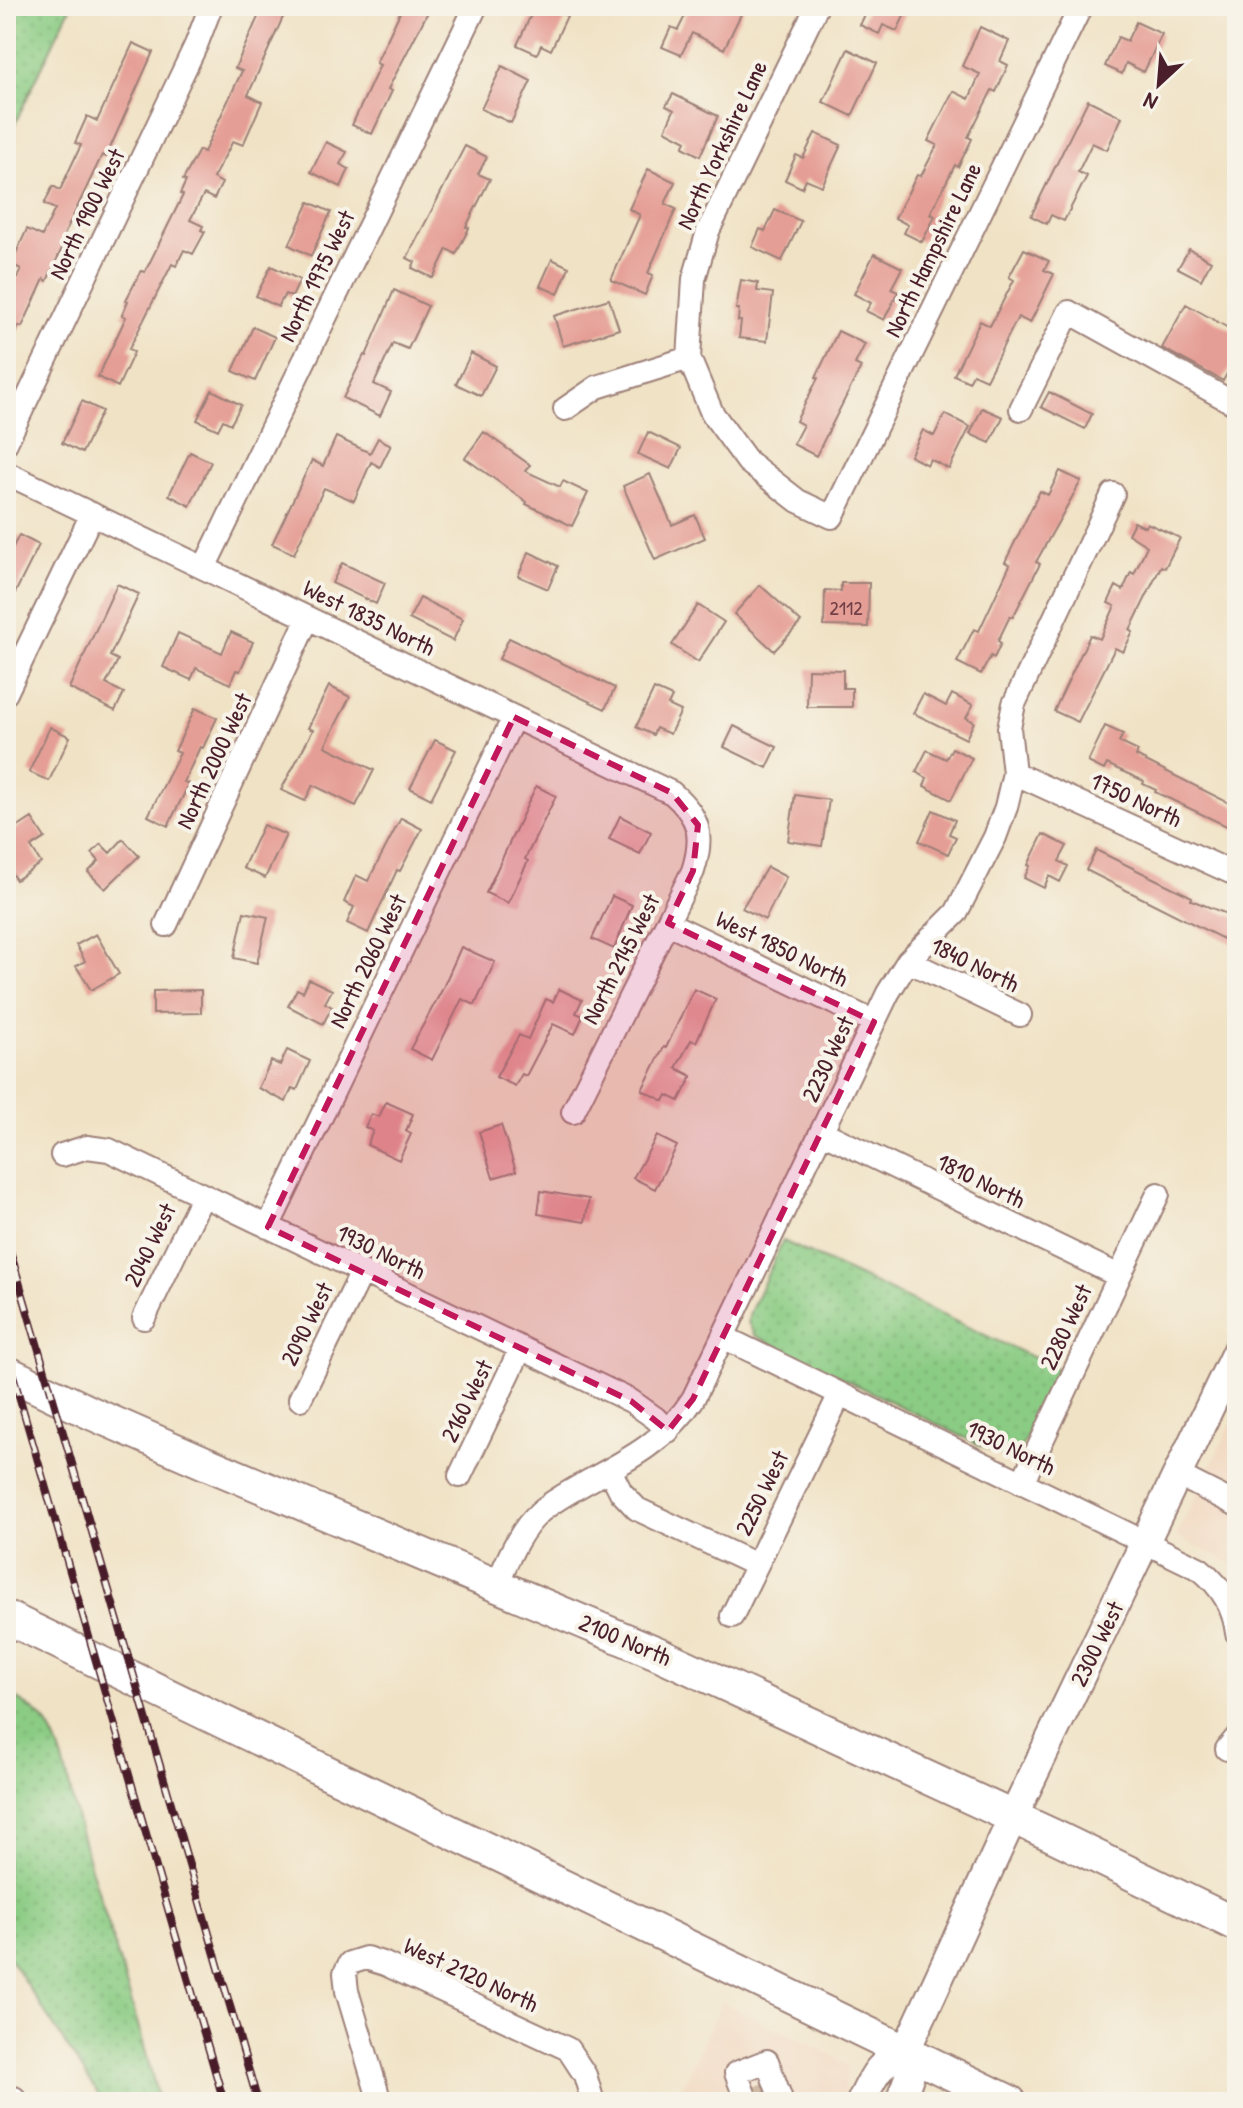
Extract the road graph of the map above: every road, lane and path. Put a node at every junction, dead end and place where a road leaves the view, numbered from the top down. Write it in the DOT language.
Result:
graph roads {
  1 [pos="211,6"];
  2 [pos="476,6"];
  3 [pos="817,6"];
  4 [pos="1081,6"];
  5 [pos="689,358"];
  6 [pos="1237,405"];
  7 [pos="565,409"];
  8 [pos="1021,409"];
  9 [pos="6,443"];
  10 [pos="6,473"];
  11 [pos="1113,494"];
  12 [pos="92,514"];
  13 [pos="204,568"];
  14 [pos="308,618"];
  15 [pos="6,693"];
  16 [pos="514,717"];
  17 [pos="1014,773"];
  18 [pos="698,825"];
  19 [pos="1237,875"];
  20 [pos="668,923"];
  21 [pos="166,925"];
  22 [pos="908,961"];
  23 [pos="1020,1015"];
  24 [pos="874,1022"];
  25 [pos="573,1112"];
  26 [pos="822,1132"];
  27 [pos="62,1155"];
  28 [pos="1158,1194"];
  29 [pos="203,1195"];
  30 [pos="268,1227"];
  31 [pos="362,1272"];
  32 [pos="1119,1276"];
  33 [pos="144,1318"];
  34 [pos="723,1337"];
  35 [pos="521,1348"];
  36 [pos="1237,1350"];
  37 [pos="6,1372"];
  38 [pos="840,1394"];
  39 [pos="300,1399"];
  40 [pos="668,1431"];
  41 [pos="610,1470"];
  42 [pos="1178,1475"];
  43 [pos="460,1476"];
  44 [pos="1022,1483"];
  45 [pos="1237,1505"];
  46 [pos="1145,1544"];
  47 [pos="756,1565"];
  48 [pos="496,1586"];
  49 [pos="732,1616"];
  50 [pos="6,1617"];
  51 [pos="1237,1633"];
  52 [pos="1013,1817"];
  53 [pos="1237,1925"];
  54 [pos="905,2052"];
  55 [pos="380,2102"];
  56 [pos="593,2102"];
  57 [pos="861,2102"];
  58 [pos="900,2102"];
  59 [pos="1010,2102"];
  1 -- 9 [label="street, North 1900 West"];
  2 -- 13 [label="street, North 1975 West"];
  3 -- 5 [label="street, North Yorkshire Lane"];
  4 -- 5 [label="street, North Hampshire Lane"];
  5 -- 7 [label="street"];
  6 -- 8 [label="street"];
  10 -- 12 [label="street, West 1835 North"];
  11 -- 17 [label="street, 2230 West"];
  12 -- 13 [label="street, West 1835 North"];
  12 -- 15 [label="street"];
  13 -- 14 [label="street, West 1835 North"];
  14 -- 16 [label="street, West 1835 North"];
  14 -- 21 [label="street, North 2000 West"];
  16 -- 18 [label="street, West 1835 North"];
  16 -- 30 [label="street, North 2060 West"];
  17 -- 19 [label="street, 1750 North"];
  17 -- 22 [label="street, 2230 West"];
  18 -- 20 [label="street, North 2145 West"];
  20 -- 24 [label="street, West 1850 North"];
  20 -- 25 [label="street, North 2145 West"];
  22 -- 23 [label="street, 1840 North"];
  22 -- 24 [label="street, 2230 West"];
  24 -- 26 [label="street, 2230 West"];
  26 -- 32 [label="street, 1810 North"];
  26 -- 34 [label="street, 2230 West"];
  27 -- 29 [label="street, 1930 North"];
  28 -- 32 [label="street, 2280 West"];
  29 -- 30 [label="street, 1930 North"];
  29 -- 33 [label="street, 2040 West"];
  30 -- 31 [label="street, 1930 North"];
  31 -- 35 [label="street, 1930 North"];
  31 -- 39 [label="street, 2090 West"];
  32 -- 44 [label="street, 2280 West"];
  34 -- 38 [label="street, 1930 North"];
  34 -- 40 [label="street, 2230 West"];
  35 -- 40 [label="street, 1930 North"];
  35 -- 43 [label="street, 2160 West"];
  36 -- 42 [label="main road, 2300 West"];
  37 -- 48 [label="highway, 2100 North"];
  38 -- 44 [label="street, 1930 North"];
  38 -- 47 [label="street, 2250 West"];
  40 -- 41 [label="street, 2230 West"];
  41 -- 47 [label="street"];
  41 -- 48 [label="street, 2230 West"];
  42 -- 45 [label="street"];
  42 -- 46 [label="main road, 2300 West"];
  44 -- 46 [label="street, 1930 North"];
  46 -- 51 [label="street, 1930 North"];
  46 -- 52 [label="main road, 2300 West"];
  47 -- 49 [label="street, 2250 West"];
  48 -- 52 [label="highway, 2100 North"];
  50 -- 54 [label="highway"];
  52 -- 53 [label="highway, 2100 North"];
  52 -- 54 [label="main road, 2300 West"];
  54 -- 57 [label="main road"];
  54 -- 58 [label="main road"];
  54 -- 59 [label="highway"];
  55 -- 56 [label="street, West 2120 North"];
}
